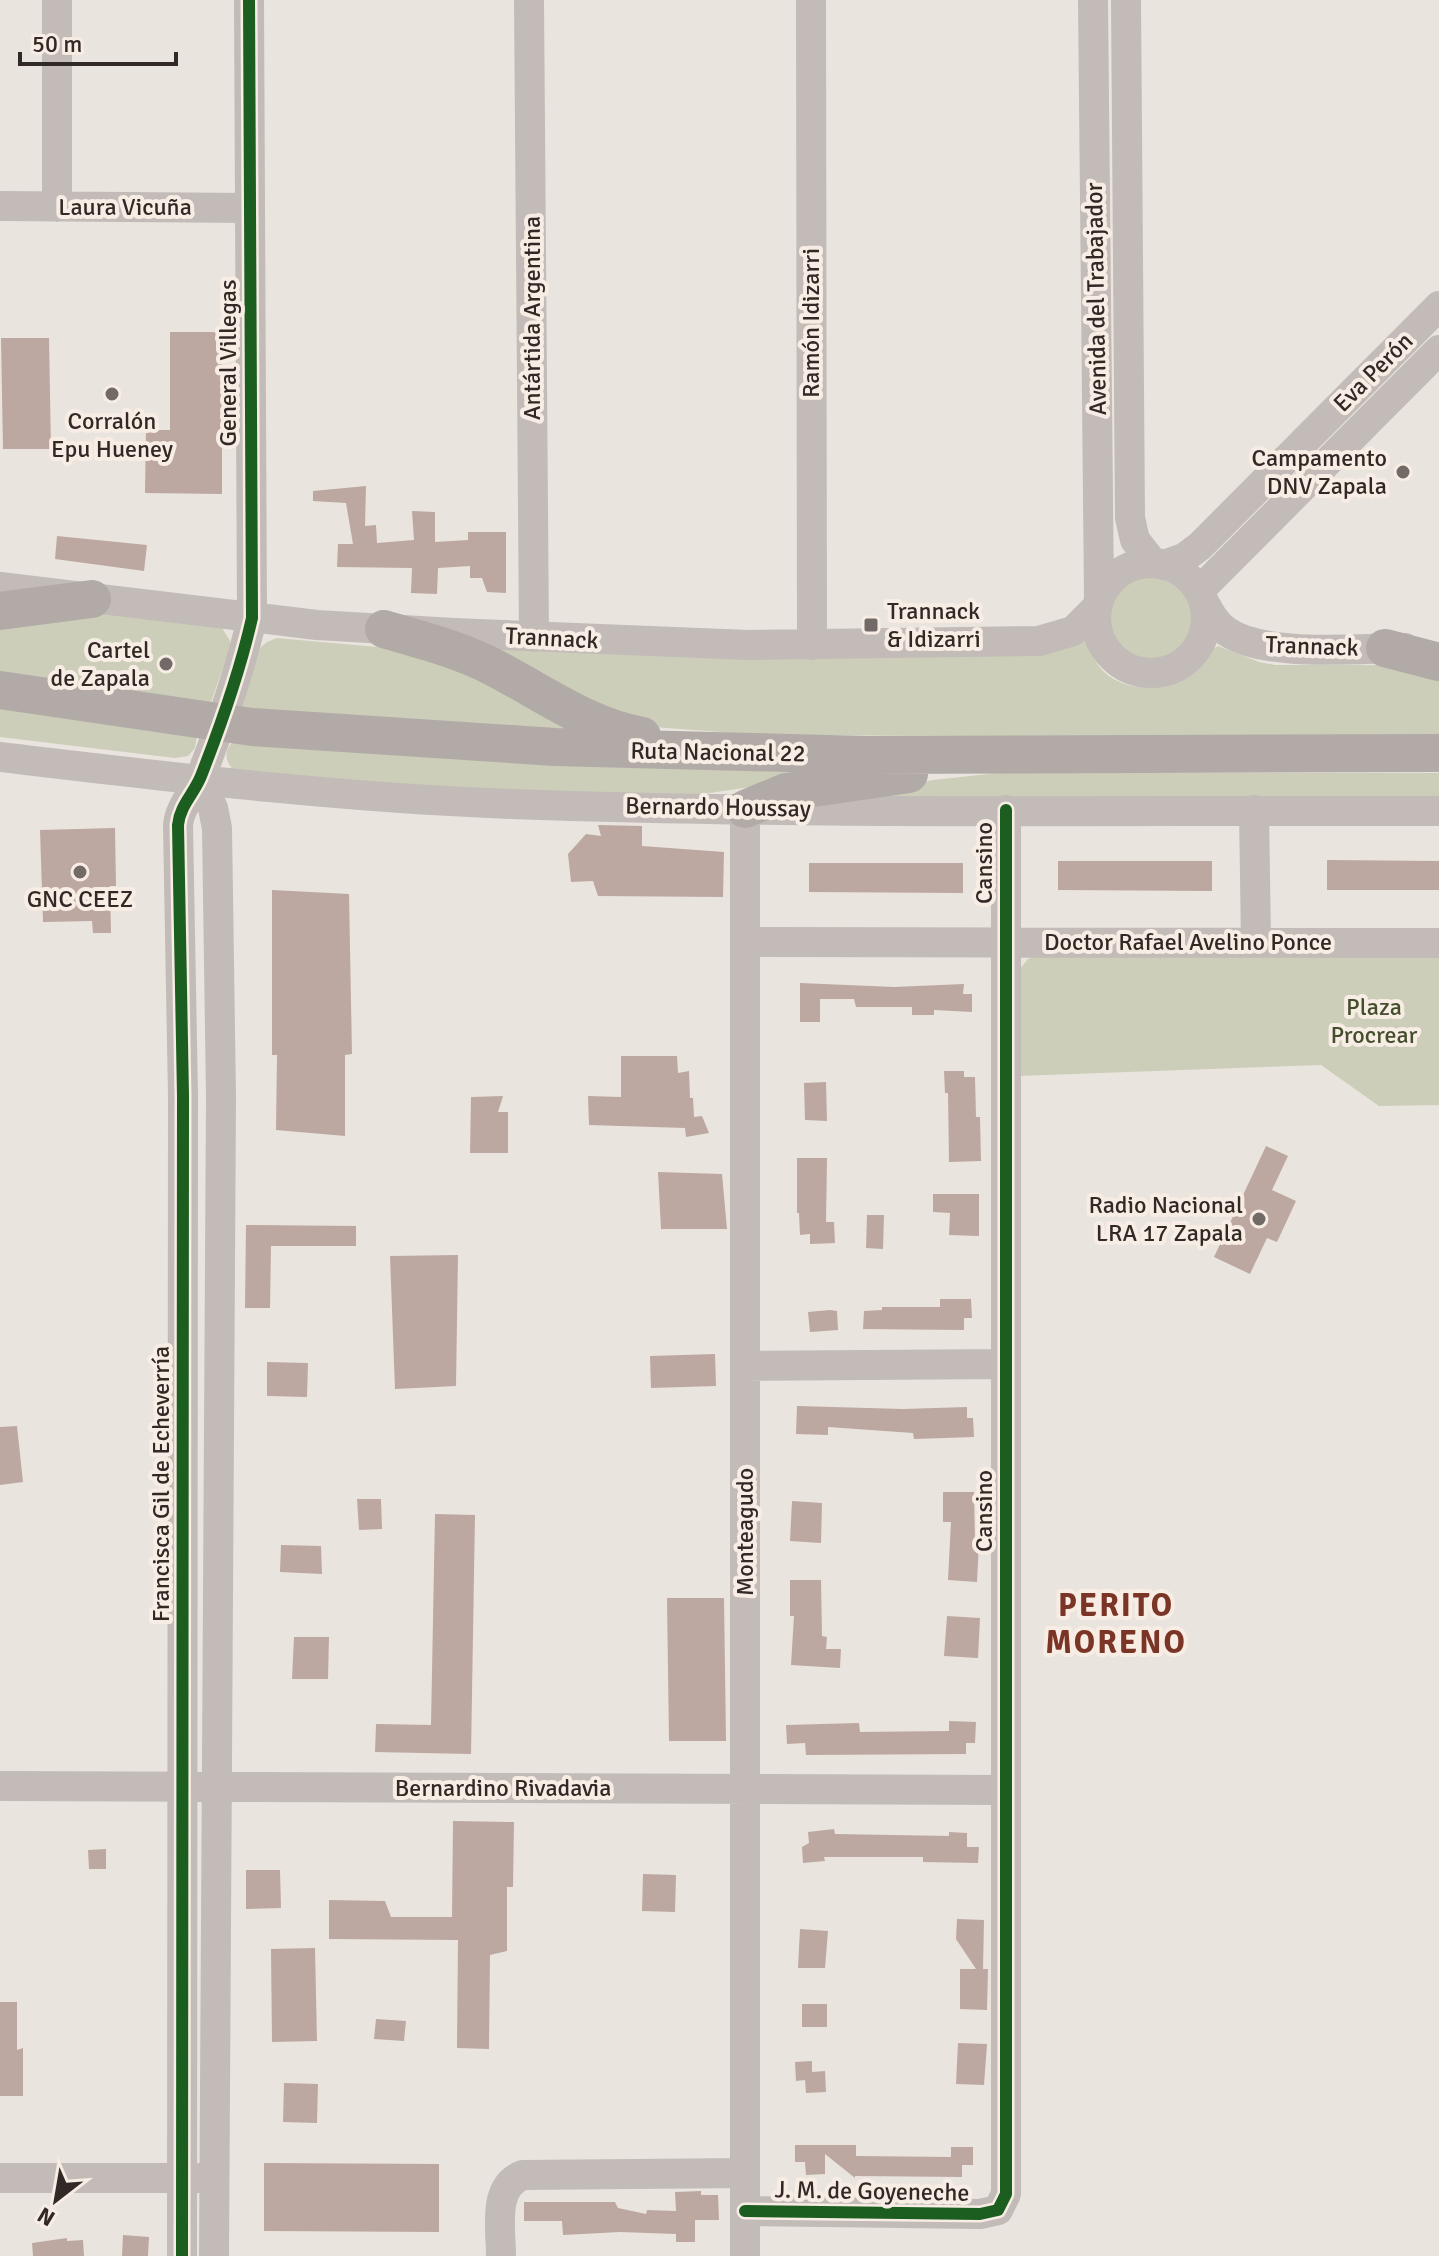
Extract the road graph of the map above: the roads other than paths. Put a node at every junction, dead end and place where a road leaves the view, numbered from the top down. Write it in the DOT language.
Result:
graph roads {
  1 [pos="57,0"];
  2 [pos="249,0"];
  3 [pos="529,0"];
  4 [pos="811,0"];
  5 [pos="1093,0"];
  6 [pos="1126,0"];
  7 [pos="0,206"];
  8 [pos="57,207"];
  9 [pos="250,208"];
  10 [pos="1439,306"];
  11 [pos="1439,350"];
  12 [pos="1159,564"];
  13 [pos="0,587"];
  14 [pos="1201,596"];
  15 [pos="92,599"];
  16 [pos="1097,603"];
  17 [pos="0,611"];
  18 [pos="252,618"];
  19 [pos="384,629"];
  20 [pos="534,637"];
  21 [pos="812,645"];
  22 [pos="1385,648"];
  23 [pos="1439,648"];
  24 [pos="1439,662"];
  25 [pos="0,690"];
  26 [pos="220,722"];
  27 [pos="768,753"];
  28 [pos="1439,753"];
  29 [pos="974,754"];
  30 [pos="0,757"];
  31 [pos="200,780"];
  32 [pos="745,809"];
  33 [pos="1006,810"];
  34 [pos="1254,810"];
  35 [pos="1439,811"];
  36 [pos="745,942"];
  37 [pos="1007,942"];
  38 [pos="1256,943"];
  39 [pos="1439,943"];
  40 [pos="183,1096"];
  41 [pos="221,1097"];
  42 [pos="1006,1364"];
  43 [pos="745,1366"];
  44 [pos="0,1786"];
  45 [pos="182,1786"];
  46 [pos="217,1787"];
  47 [pos="745,1789"];
  48 [pos="1006,1790"];
  49 [pos="745,2173"];
  50 [pos="0,2178"];
  51 [pos="182,2178"];
  52 [pos="214,2178"];
  53 [pos="998,2210"];
  54 [pos="745,2211"];
  55 [pos="182,2256"];
  56 [pos="214,2256"];
  57 [pos="501,2256"];
  58 [pos="745,2256"];
  1 -- 8 [label="street"];
  2 -- 9 [label="street, General Villegas"];
  3 -- 20 [label="street, Antártida Argentina"];
  4 -- 21 [label="street, Ramón Idizarri"];
  5 -- 16 [label="street, Avenida del Trabajador"];
  6 -- 12 [label="street, Avenida del Trabajador"];
  7 -- 8 [label="street, Laura Vicuña"];
  8 -- 9 [label="street, Laura Vicuña"];
  9 -- 18 [label="street, General Villegas"];
  10 -- 12 [label="street, Eva Perón"];
  11 -- 14 [label="street, Eva Perón"];
  12 -- 14 [label="street, Trannack"];
  12 -- 16 [label="street, Trannack"];
  13 -- 15 [label="street, Trannack"];
  14 -- 16 [label="street"];
  14 -- 22 [label="street, Trannack"];
  15 -- 17 [label="main road"];
  15 -- 18 [label="street, Trannack"];
  16 -- 21 [label="street, Trannack"];
  18 -- 19 [label="street, Trannack"];
  18 -- 26 [label="street, General Villegas"];
  19 -- 20 [label="street, Trannack"];
  19 -- 27 [label="main road"];
  20 -- 21 [label="street, Trannack"];
  22 -- 23 [label="street, Trannack"];
  22 -- 24 [label="main road"];
  25 -- 26 [label="main road, Ruta Nacional 22"];
  26 -- 27 [label="main road, Ruta Nacional 22"];
  26 -- 31 [label="street, Francisca Gil de Echeverría"];
  27 -- 29 [label="main road, Ruta Nacional 22"];
  28 -- 29 [label="main road, Ruta Nacional 22"];
  29 -- 32 [label="main road"];
  30 -- 31 [label="street, Bernardo Houssay"];
  31 -- 32 [label="street, Bernardo Houssay"];
  31 -- 40 [label="street, Francisca Gil de Echeverría"];
  31 -- 41 [label="street"];
  32 -- 33 [label="street, Bernardo Houssay"];
  32 -- 36 [label="street, Monteagudo"];
  33 -- 34 [label="street, Bernardo Houssay"];
  33 -- 37 [label="street, Cansino"];
  34 -- 35 [label="street, Bernardo Houssay"];
  34 -- 38 [label="street"];
  36 -- 37 [label="street, Doctor Rafael Avelino Ponce"];
  36 -- 43 [label="street, Monteagudo"];
  37 -- 38 [label="street, Doctor Rafael Avelino Ponce"];
  37 -- 42 [label="street, Cansino"];
  38 -- 39 [label="street, Doctor Rafael Avelino Ponce"];
  40 -- 41 [label="street"];
  40 -- 45 [label="street, Francisca Gil de Echeverría"];
  41 -- 46 [label="street"];
  42 -- 43 [label="street"];
  42 -- 48 [label="street, Cansino"];
  43 -- 47 [label="street, Monteagudo"];
  44 -- 45 [label="street, Bernardino Rivadavia"];
  45 -- 46 [label="street, Bernardino Rivadavia"];
  45 -- 51 [label="street, Francisca Gil de Echeverría"];
  46 -- 47 [label="street, Bernardino Rivadavia"];
  46 -- 52 [label="street"];
  47 -- 48 [label="street, Bernardino Rivadavia"];
  47 -- 49 [label="street, Monteagudo"];
  48 -- 53 [label="street, Cansino"];
  49 -- 54 [label="street, Monteagudo"];
  49 -- 57 [label="street, J. M. de Goyeneche"];
  50 -- 51 [label="street"];
  51 -- 52 [label="street"];
  51 -- 55 [label="street, Francisca Gil de Echeverría"];
  52 -- 56 [label="street"];
  53 -- 54 [label="street, J. M. de Goyeneche"];
  54 -- 58 [label="street, Monteagudo"];
}
